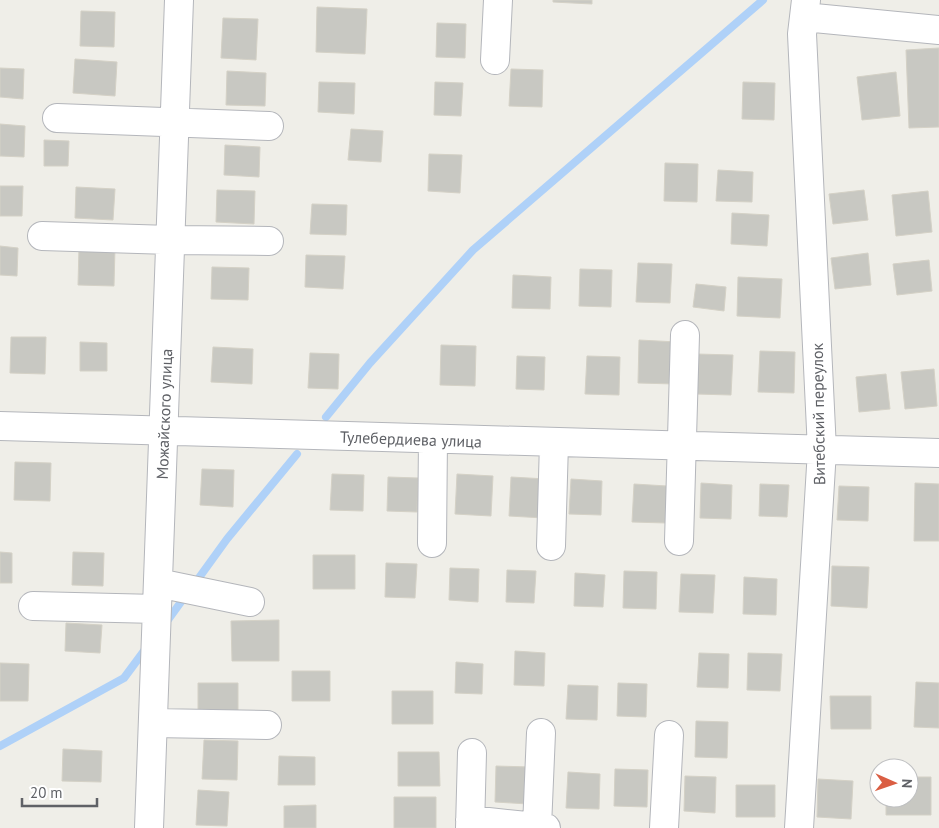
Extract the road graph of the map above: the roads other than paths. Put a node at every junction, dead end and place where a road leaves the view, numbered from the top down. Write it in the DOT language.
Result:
graph roads {
  1 [pos="179,0"];
  2 [pos="498,0"];
  3 [pos="805,8"];
  4 [pos="939,30"];
  5 [pos="495,60"];
  6 [pos="57,118"];
  7 [pos="174,122"];
  8 [pos="269,126"];
  9 [pos="42,236"];
  10 [pos="170,240"];
  11 [pos="269,241"];
  12 [pos="685,335"];
  13 [pos="0,426"];
  14 [pos="163,431"];
  15 [pos="433,439"];
  16 [pos="554,442"];
  17 [pos="683,446"];
  18 [pos="822,450"];
  19 [pos="939,452"];
  20 [pos="679,541"];
  21 [pos="432,543"];
  22 [pos="551,546"];
  23 [pos="158,596"];
  24 [pos="250,602"];
  25 [pos="33,606"];
  26 [pos="153,722"];
  27 [pos="267,725"];
  28 [pos="541,733"];
  29 [pos="669,735"];
  30 [pos="472,753"];
  31 [pos="470,824"];
  32 [pos="150,828"];
  33 [pos="541,828"];
  34 [pos="664,828"];
  35 [pos="799,828"];
  1 -- 7 [label="street, Можайского улица"];
  2 -- 5 [label="street"];
  3 -- 4 [label="street"];
  3 -- 18 [label="street, Витебский переулок"];
  6 -- 7 [label="street"];
  7 -- 8 [label="street"];
  7 -- 10 [label="street, Можайского улица"];
  9 -- 10 [label="street"];
  10 -- 11 [label="street"];
  10 -- 14 [label="street, Можайского улица"];
  12 -- 17 [label="street"];
  13 -- 14 [label="street, Тулебердиева улица"];
  14 -- 15 [label="street, Тулебердиева улица"];
  14 -- 23 [label="street, Можайского улица"];
  15 -- 16 [label="street, Тулебердиева улица"];
  15 -- 21 [label="street"];
  16 -- 17 [label="street, Тулебердиева улица"];
  16 -- 22 [label="street"];
  17 -- 18 [label="street, Тулебердиева улица"];
  17 -- 20 [label="street"];
  18 -- 19 [label="street, Тулебердиева улица"];
  18 -- 35 [label="street, Витебский переулок"];
  23 -- 24 [label="street"];
  23 -- 25 [label="street"];
  23 -- 26 [label="street, Можайского улица"];
  26 -- 27 [label="street"];
  26 -- 32 [label="street, Можайского улица"];
  28 -- 33 [label="street"];
  29 -- 34 [label="street"];
  30 -- 31 [label="street"];
  31 -- 33 [label="street"];
}
